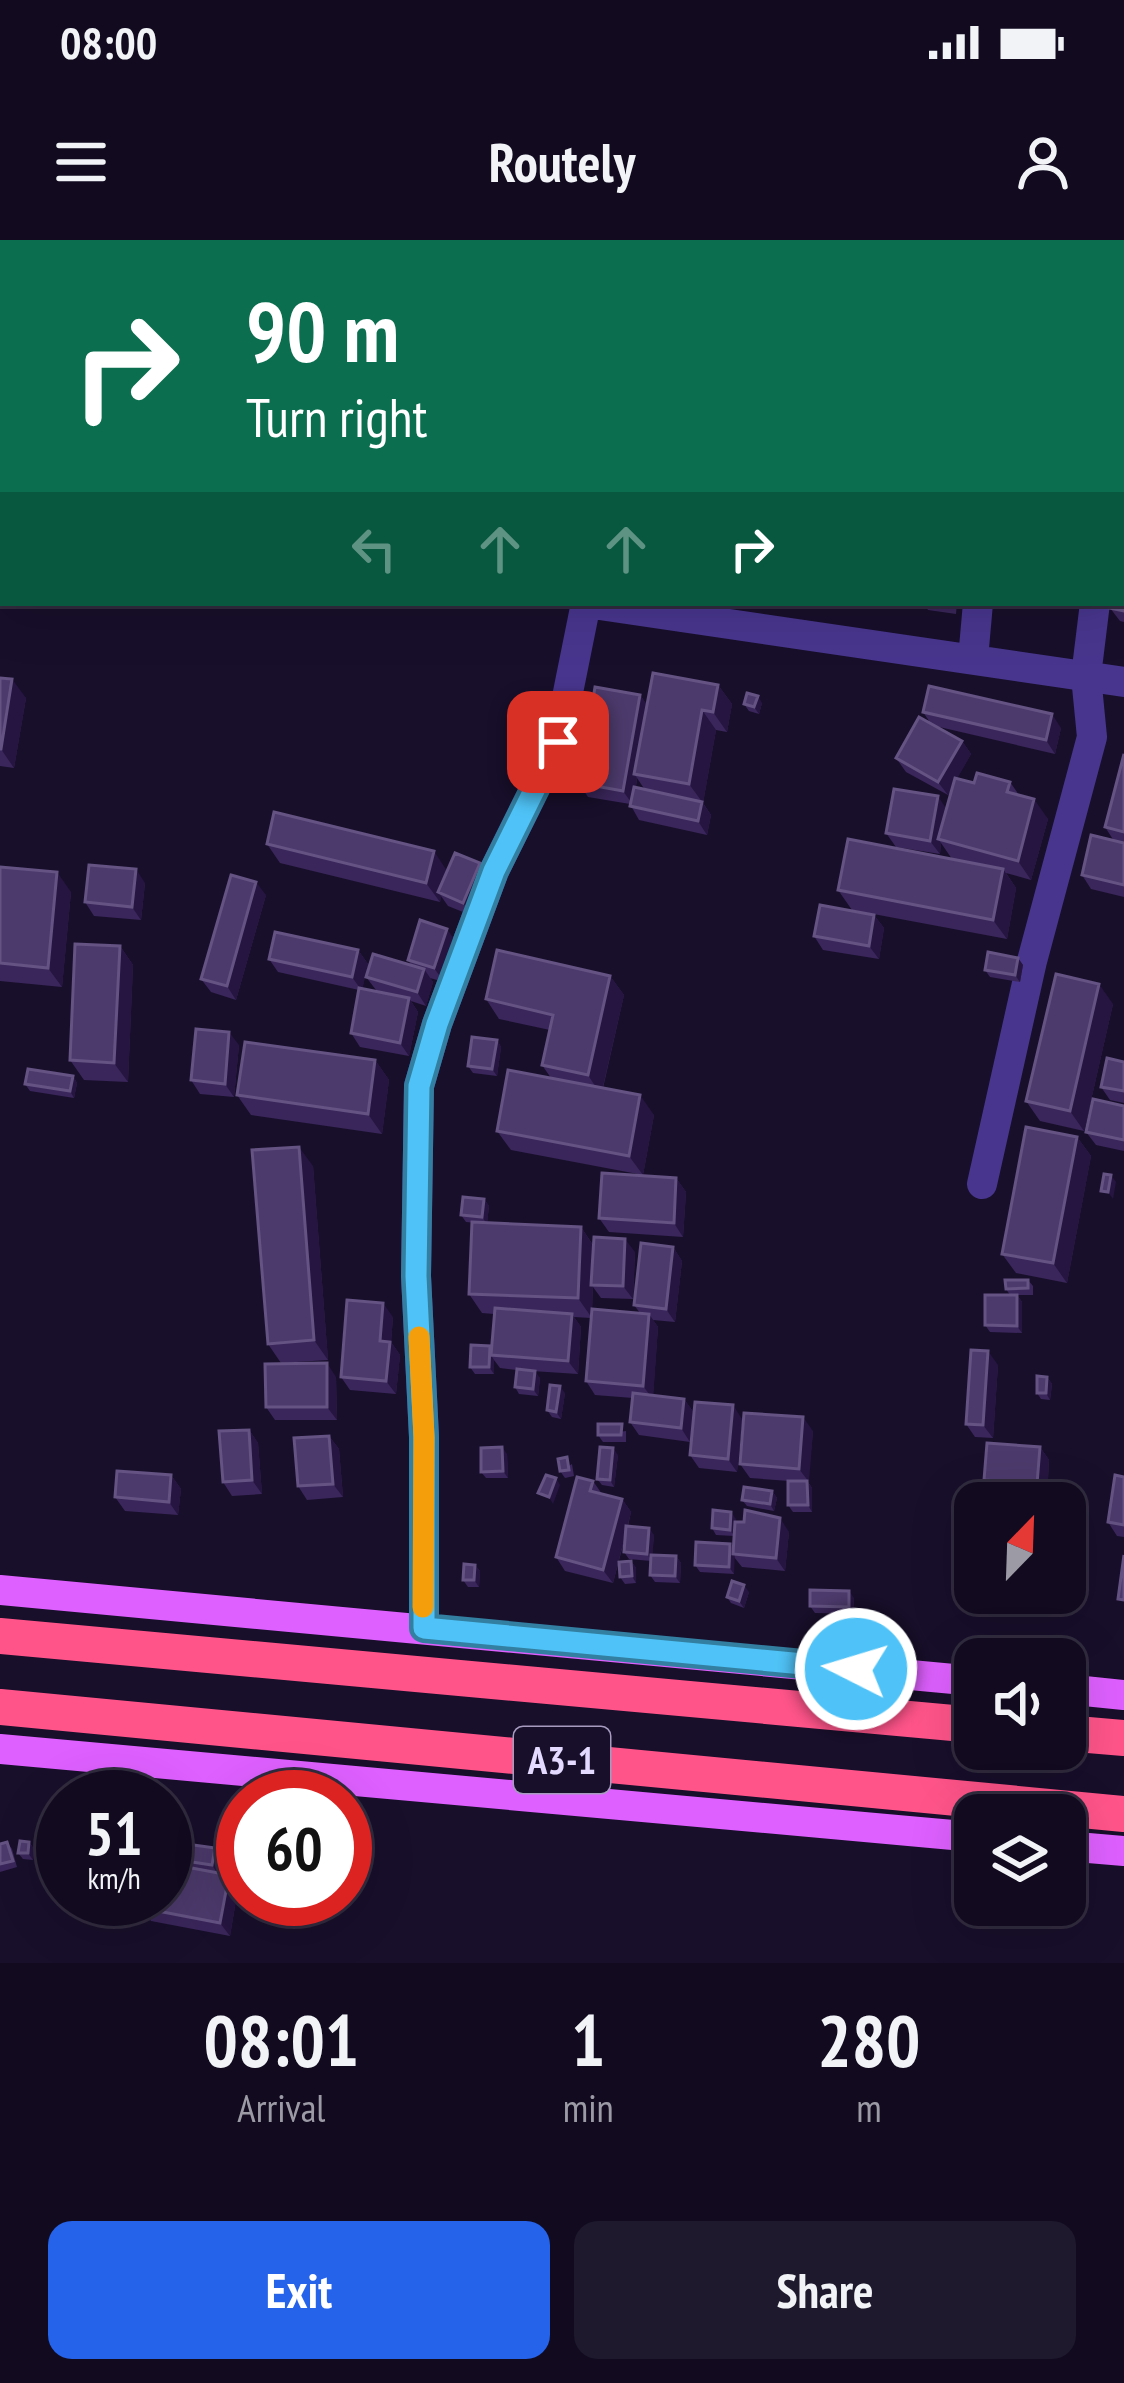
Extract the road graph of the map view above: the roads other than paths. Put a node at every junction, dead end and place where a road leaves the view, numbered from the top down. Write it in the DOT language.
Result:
graph roads {
  1 [pos="585,606"];
  2 [pos="607,606"];
  3 [pos="978,606"];
  4 [pos="1095,606"];
  5 [pos="973,659"];
  6 [pos="1086,676"];
  7 [pos="1124,682"];
  8 [pos="982,1184"];
  9 [pos="0,1590"];
  10 [pos="424,1628"];
  11 [pos="0,1636"];
  12 [pos="954,1679"];
  13 [pos="1086,1691"];
  14 [pos="1124,1695"];
  15 [pos="0,1707"];
  16 [pos="954,1723"];
  17 [pos="1086,1735"];
  18 [pos="1124,1738"];
  19 [pos="0,1749"];
  20 [pos="1124,1814"];
  21 [pos="954,1835"];
  22 [pos="1086,1848"];
  23 [pos="1124,1851"];
  1 -- 10 [label="street"];
  2 -- 5 [label="street"];
  3 -- 5 [label="street"];
  4 -- 6 [label="street"];
  5 -- 6 [label="street"];
  6 -- 7 [label="street"];
  6 -- 8 [label="street"];
  9 -- 10 [label="main road"];
  10 -- 12 [label="main road"];
  11 -- 16 [label="highway, A3-1"];
  13 -- 14 [label="main road"];
  15 -- 20 [label="highway, A3-1"];
  17 -- 18 [label="highway"];
  19 -- 21 [label="main road"];
  22 -- 23 [label="main road"];
}
